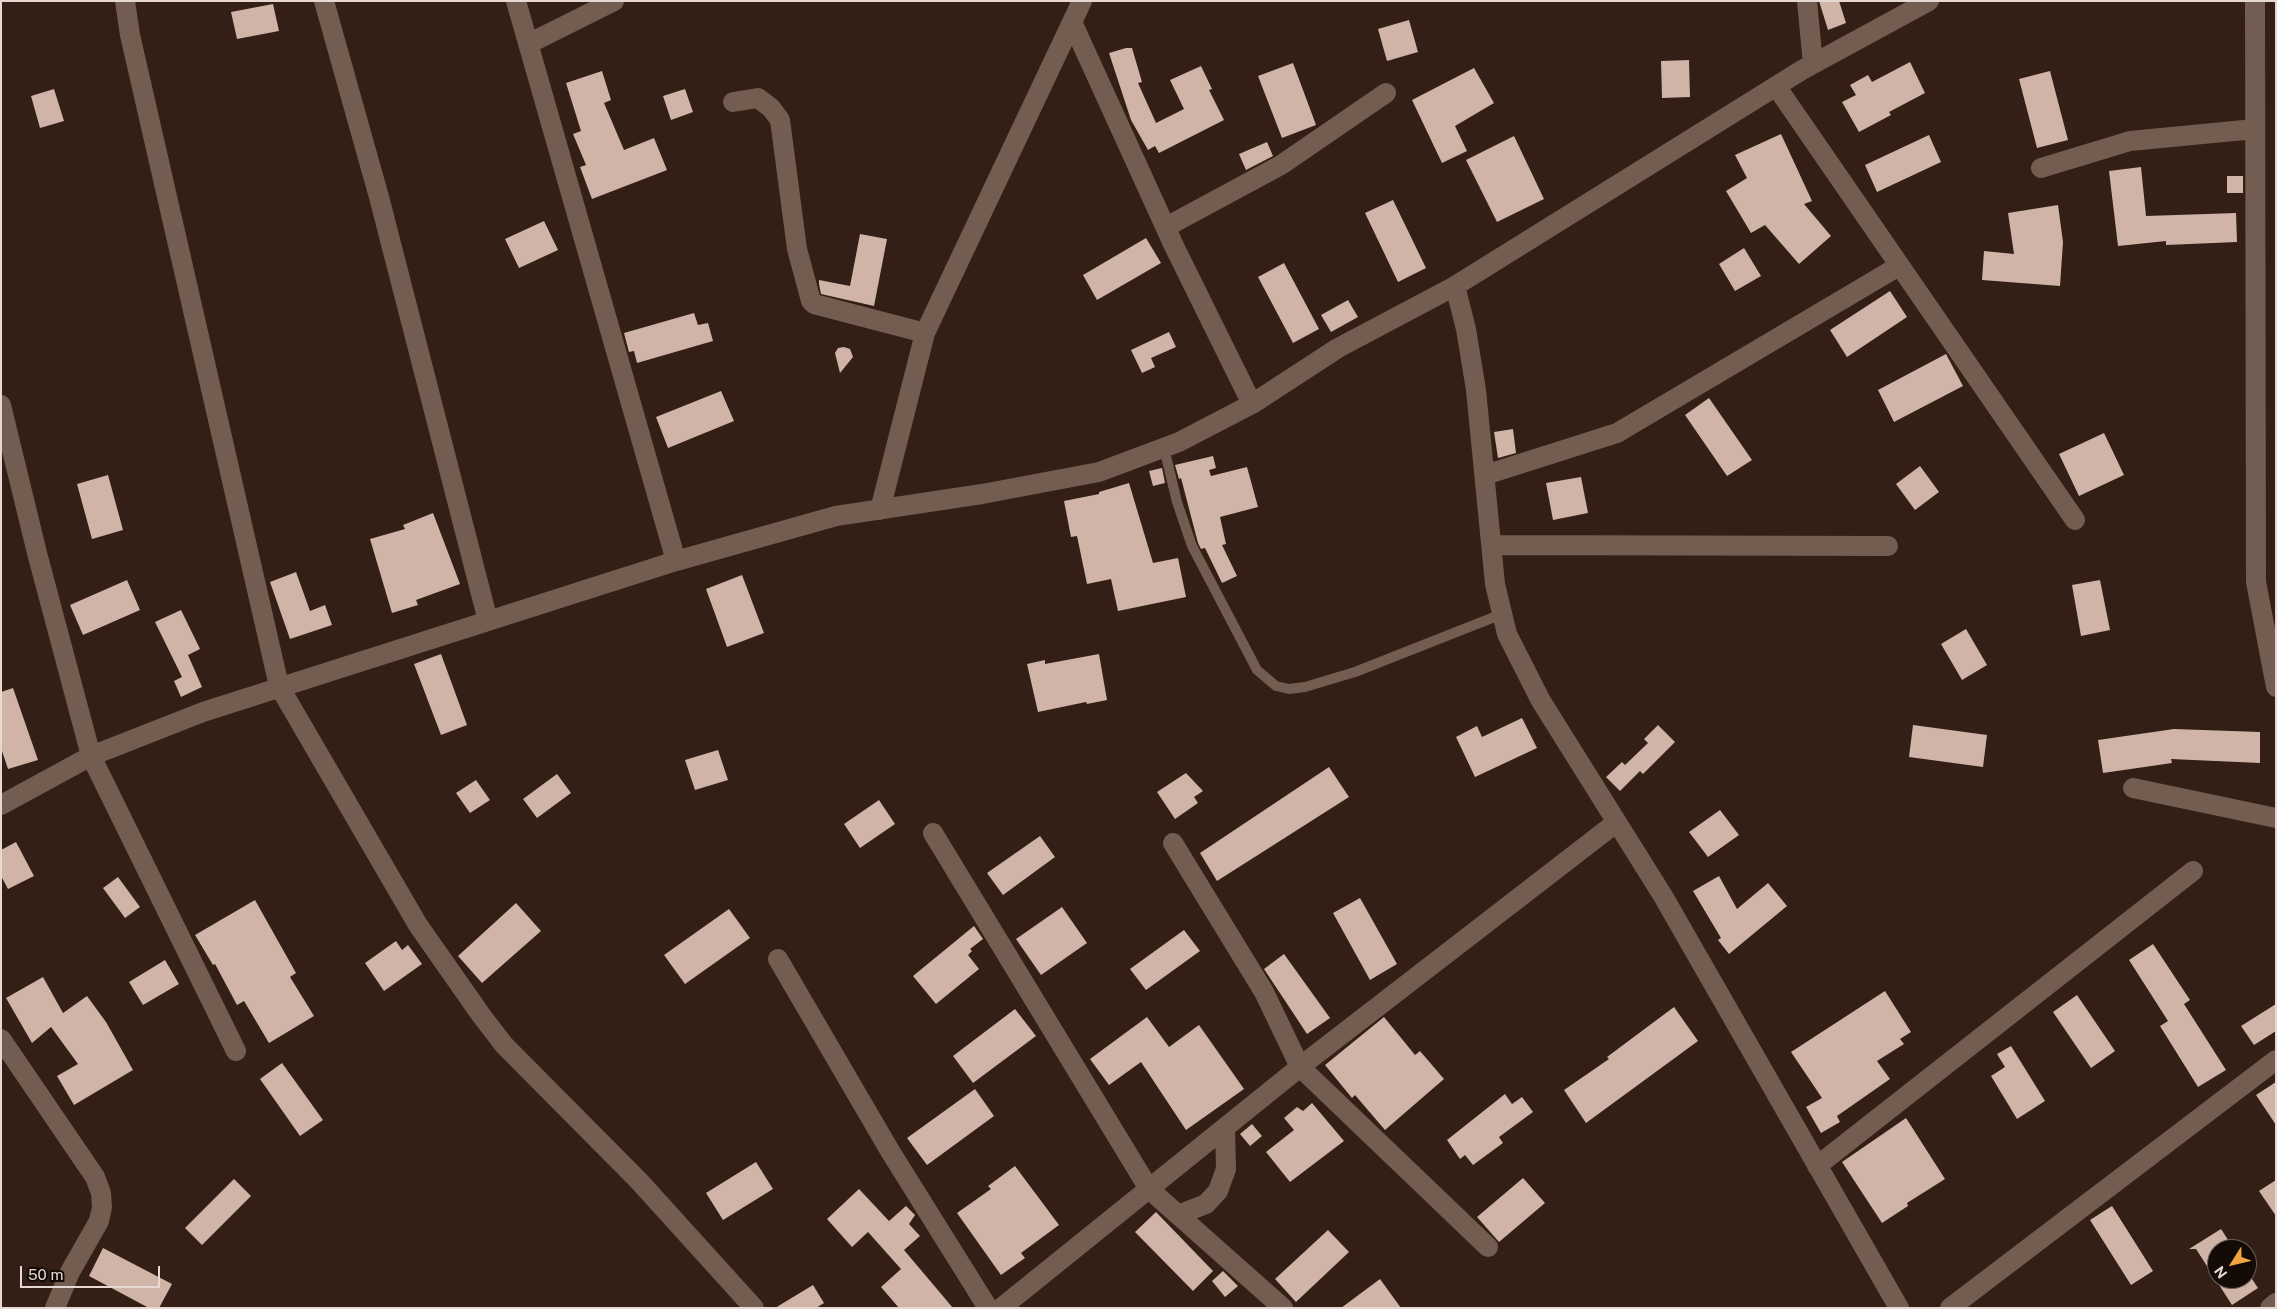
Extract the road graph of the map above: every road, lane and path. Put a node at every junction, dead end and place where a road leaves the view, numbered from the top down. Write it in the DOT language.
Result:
graph roads {
  1 [pos="125,1"];
  2 [pos="324,1"];
  3 [pos="516,1"];
  4 [pos="614,1"];
  5 [pos="1082,1"];
  6 [pos="1807,1"];
  7 [pos="1929,1"];
  8 [pos="2255,1"];
  9 [pos="1072,22"];
  10 [pos="528,44"];
  11 [pos="1813,64"];
  12 [pos="1776,86"];
  13 [pos="1386,93"];
  14 [pos="733,102"];
  15 [pos="2255,129"];
  16 [pos="2041,168"];
  17 [pos="1166,227"];
  18 [pos="1899,266"];
  19 [pos="1455,286"];
  20 [pos="925,333"];
  21 [pos="1252,404"];
  22 [pos="1,405"];
  23 [pos="1164,448"];
  24 [pos="1485,476"];
  25 [pos="880,510"];
  26 [pos="2075,520"];
  27 [pos="1492,546"];
  28 [pos="1888,546"];
  29 [pos="2266,548"];
  30 [pos="676,561"];
  31 [pos="1502,614"];
  32 [pos="488,621"];
  33 [pos="279,686"];
  34 [pos="2276,687"];
  35 [pos="91,756"];
  36 [pos="2133,788"];
  37 [pos="1,806"];
  38 [pos="2276,818"];
  39 [pos="1617,822"];
  40 [pos="933,833"];
  41 [pos="1173,844"];
  42 [pos="2193,871"];
  43 [pos="778,959"];
  44 [pos="1,1039"];
  45 [pos="236,1050"];
  46 [pos="2276,1060"];
  47 [pos="1300,1067"];
  48 [pos="1225,1128"];
  49 [pos="1817,1166"];
  50 [pos="1149,1189"];
  51 [pos="1178,1215"];
  52 [pos="1488,1247"];
  53 [pos="2276,1303"];
  54 [pos="1001,1307"];
  55 [pos="55,1308"];
  56 [pos="754,1308"];
  57 [pos="1283,1308"];
  58 [pos="1899,1308"];
  59 [pos="1950,1308"];
  60 [pos="2270,1308"];
  1 -- 33 [label="street"];
  2 -- 32 [label="street"];
  3 -- 10 [label="street"];
  4 -- 10 [label="street"];
  5 -- 9 [label="street"];
  6 -- 11 [label="street"];
  7 -- 11 [label="street"];
  8 -- 15 [label="street"];
  9 -- 17 [label="street"];
  9 -- 20 [label="street"];
  10 -- 30 [label="street"];
  11 -- 12 [label="street"];
  12 -- 18 [label="street"];
  12 -- 19 [label="street"];
  13 -- 17 [label="street"];
  14 -- 20 [label="street"];
  15 -- 16 [label="street"];
  15 -- 29 [label="street"];
  17 -- 21 [label="street"];
  18 -- 24 [label="street"];
  18 -- 26 [label="street"];
  19 -- 21 [label="street"];
  19 -- 24 [label="street"];
  20 -- 25 [label="street"];
  21 -- 23 [label="street"];
  22 -- 35 [label="street"];
  23 -- 25 [label="street"];
  23 -- 31 [label="lane"];
  24 -- 27 [label="street"];
  25 -- 30 [label="street"];
  27 -- 28 [label="street"];
  27 -- 31 [label="street"];
  29 -- 34 [label="street"];
  30 -- 32 [label="street"];
  31 -- 39 [label="street"];
  32 -- 33 [label="street"];
  33 -- 35 [label="street"];
  33 -- 56 [label="street"];
  35 -- 37 [label="street"];
  35 -- 45 [label="street"];
  36 -- 38 [label="street"];
  39 -- 47 [label="street"];
  39 -- 49 [label="street"];
  40 -- 50 [label="street"];
  41 -- 47 [label="street"];
  42 -- 49 [label="street"];
  43 -- 54 [label="street"];
  44 -- 55 [label="street"];
  46 -- 59 [label="street"];
  47 -- 48 [label="street"];
  47 -- 52 [label="street"];
  48 -- 50 [label="street"];
  48 -- 51 [label="street"];
  49 -- 58 [label="street"];
  50 -- 51 [label="street"];
  50 -- 54 [label="street"];
  51 -- 57 [label="street"];
  53 -- 60 [label="street"];
}
